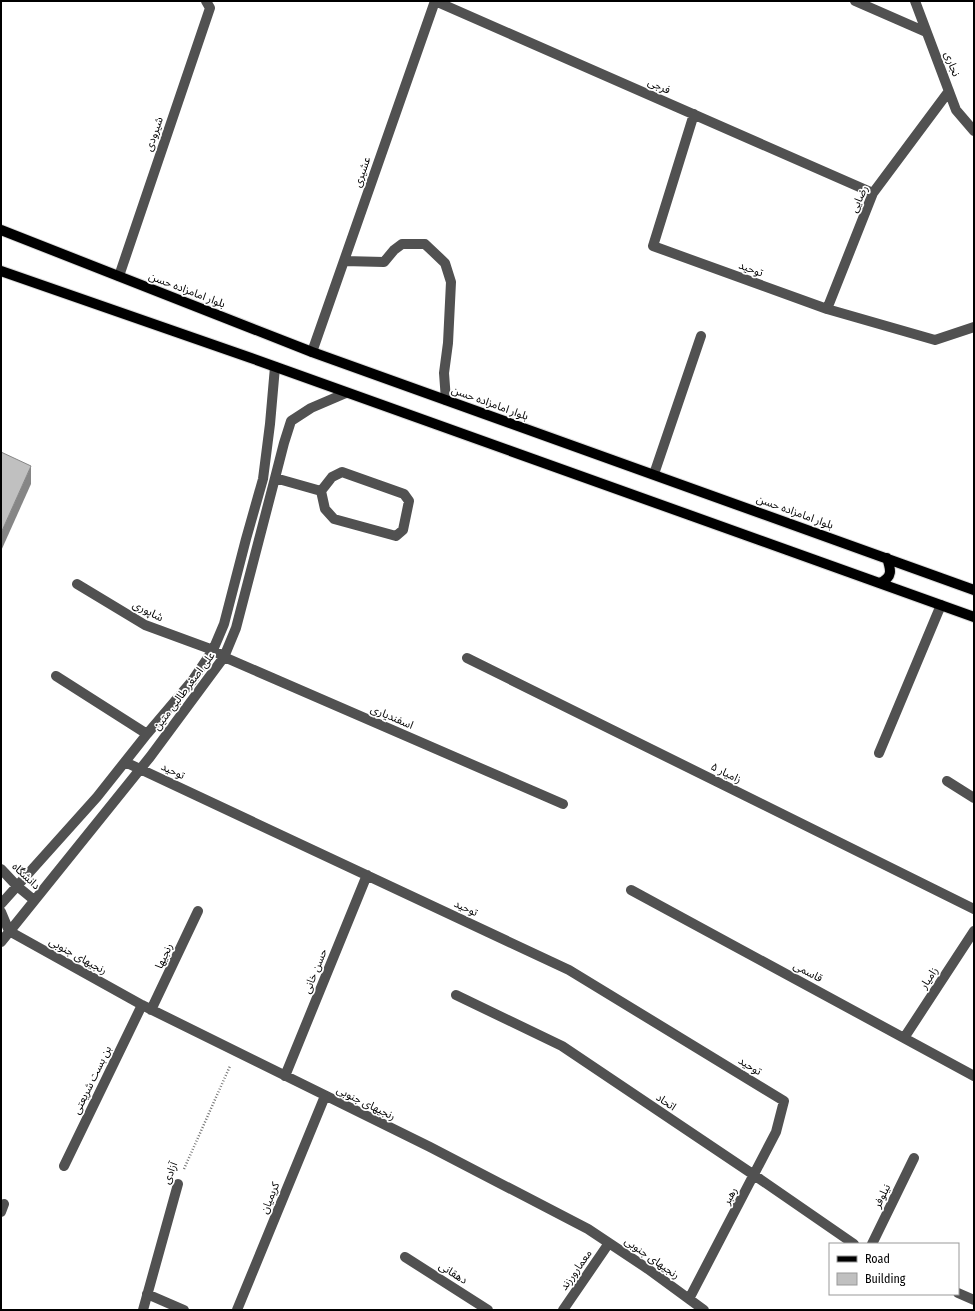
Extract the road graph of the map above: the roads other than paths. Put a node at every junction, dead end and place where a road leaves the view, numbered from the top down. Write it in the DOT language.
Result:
graph roads {
  1 [pos="206,1"];
  2 [pos="435,1"];
  3 [pos="855,1"];
  4 [pos="915,1"];
  5 [pos="926,32"];
  6 [pos="950,91"];
  7 [pos="694,114"];
  8 [pos="974,131"];
  9 [pos="873,192"];
  10 [pos="1,230"];
  11 [pos="344,261"];
  12 [pos="1,271"];
  13 [pos="119,276"];
  14 [pos="827,309"];
  15 [pos="974,327"];
  16 [pos="701,336"];
  17 [pos="312,352"];
  18 [pos="274,367"];
  19 [pos="346,393"];
  20 [pos="446,400"];
  21 [pos="654,474"];
  22 [pos="275,478"];
  23 [pos="322,491"];
  24 [pos="887,558"];
  25 [pos="880,583"];
  26 [pos="77,584"];
  27 [pos="974,590"];
  28 [pos="941,605"];
  29 [pos="974,617"];
  30 [pos="213,650"];
  31 [pos="224,657"];
  32 [pos="467,658"];
  33 [pos="56,676"];
  34 [pos="147,734"];
  35 [pos="879,753"];
  36 [pos="125,762"];
  37 [pos="140,769"];
  38 [pos="947,781"];
  39 [pos="974,798"];
  40 [pos="563,804"];
  41 [pos="1,869"];
  42 [pos="367,875"];
  43 [pos="17,886"];
  44 [pos="631,890"];
  45 [pos="34,900"];
  46 [pos="1,904"];
  47 [pos="974,909"];
  48 [pos="198,911"];
  49 [pos="1,912"];
  50 [pos="9,931"];
  51 [pos="974,931"];
  52 [pos="1,942"];
  53 [pos="456,995"];
  54 [pos="142,1005"];
  55 [pos="151,1010"];
  56 [pos="904,1038"];
  57 [pos="974,1075"];
  58 [pos="285,1076"];
  59 [pos="326,1096"];
  60 [pos="784,1101"];
  61 [pos="914,1158"];
  62 [pos="64,1166"];
  63 [pos="754,1175"];
  64 [pos="178,1184"];
  65 [pos="609,1243"];
  66 [pos="853,1243"];
  67 [pos="872,1243"];
  68 [pos="405,1257"];
  69 [pos="959,1293"];
  70 [pos="147,1294"];
  71 [pos="689,1299"];
  72 [pos="974,1300"];
  73 [pos="143,1310"];
  74 [pos="184,1310"];
  75 [pos="237,1310"];
  76 [pos="488,1310"];
  77 [pos="563,1310"];
  78 [pos="704,1310"];
  1 -- 13 [label="street, شیرودی"];
  2 -- 7 [label="street, فرجی"];
  2 -- 11 [label="street, عشیری"];
  3 -- 5 [label="street"];
  4 -- 5 [label="street, نجاری"];
  5 -- 6 [label="street, نجاری"];
  6 -- 8 [label="street, نجاری"];
  6 -- 9 [label="street, رضایی"];
  7 -- 9 [label="street, فرجی"];
  7 -- 14 [label="street, توحید"];
  9 -- 14 [label="street, رضایی"];
  10 -- 13 [label="main road, بلوار امامزاده حسن"];
  11 -- 17 [label="street, عشیری"];
  11 -- 20 [label="street"];
  12 -- 18 [label="main road"];
  13 -- 17 [label="main road, بلوار امامزاده حسن"];
  14 -- 15 [label="street, توحید"];
  16 -- 21 [label="street"];
  17 -- 20 [label="main road, بلوار امامزاده حسن"];
  18 -- 19 [label="main road"];
  18 -- 30 [label="street, علی اصغر طالبی متین"];
  19 -- 22 [label="street, علی اصغر طالبی متین"];
  19 -- 25 [label="main road"];
  20 -- 21 [label="main road, بلوار امامزاده حسن"];
  21 -- 24 [label="main road, بلوار امامزاده حسن"];
  22 -- 23 [label="street"];
  22 -- 31 [label="street, علی اصغر طالبی متین"];
  23 -- 23 [label="street"];
  24 -- 25 [label="main road"];
  24 -- 27 [label="main road, بلوار امامزاده حسن"];
  25 -- 28 [label="main road"];
  26 -- 30 [label="street, شاپوری"];
  28 -- 29 [label="main road"];
  28 -- 35 [label="street"];
  30 -- 31 [label="street, اسفندیاری"];
  30 -- 34 [label="street, علی اصغر طالبی متین"];
  31 -- 37 [label="street, علی اصغر طالبی متین"];
  31 -- 40 [label="street, اسفندیاری"];
  32 -- 47 [label="street, زامیار ۵"];
  33 -- 34 [label="street"];
  34 -- 36 [label="street, علی اصغر طالبی متین"];
  36 -- 37 [label="street, توحید"];
  36 -- 43 [label="street, علی اصغر طالبی متین"];
  37 -- 42 [label="street, توحید"];
  37 -- 45 [label="street, علی اصغر طالبی متین"];
  38 -- 39 [label="street"];
  41 -- 43 [label="street, دانشگاه"];
  42 -- 58 [label="street, حسن خانی"];
  42 -- 60 [label="street, توحید"];
  43 -- 45 [label="street, دانشگاه"];
  43 -- 46 [label="street, علی اصغر طالبی متین"];
  44 -- 56 [label="street, قاسمی"];
  45 -- 50 [label="street, علی اصغر طالبی متین"];
  48 -- 55 [label="street, رنجیها"];
  49 -- 50 [label="street"];
  50 -- 52 [label="street, علی اصغر طالبی متین"];
  50 -- 54 [label="street, رنجیهای جنوبی"];
  51 -- 56 [label="street, زامیار"];
  53 -- 63 [label="street, اتحاد"];
  54 -- 55 [label="street, رنجیهای جنوبی"];
  54 -- 62 [label="street, بن بست شریعتی"];
  55 -- 58 [label="street, رنجیهای جنوبی"];
  56 -- 57 [label="street, قاسمی"];
  58 -- 59 [label="street, رنجیهای جنوبی"];
  59 -- 65 [label="street, رنجیهای جنوبی"];
  59 -- 75 [label="street, کریمیان"];
  60 -- 63 [label="street, رهبر"];
  61 -- 67 [label="street, نیلوفر"];
  63 -- 66 [label="street, اتحاد"];
  63 -- 71 [label="street, رهبر"];
  64 -- 70 [label="street, آزادی"];
  65 -- 71 [label="street, رنجیهای جنوبی"];
  65 -- 77 [label="street, معمارورزند"];
  68 -- 76 [label="street, دهقانی"];
  69 -- 72 [label="street"];
  70 -- 73 [label="street, آزادی"];
  70 -- 74 [label="street"];
  71 -- 78 [label="street, رنجیهای جنوبی"];
}
